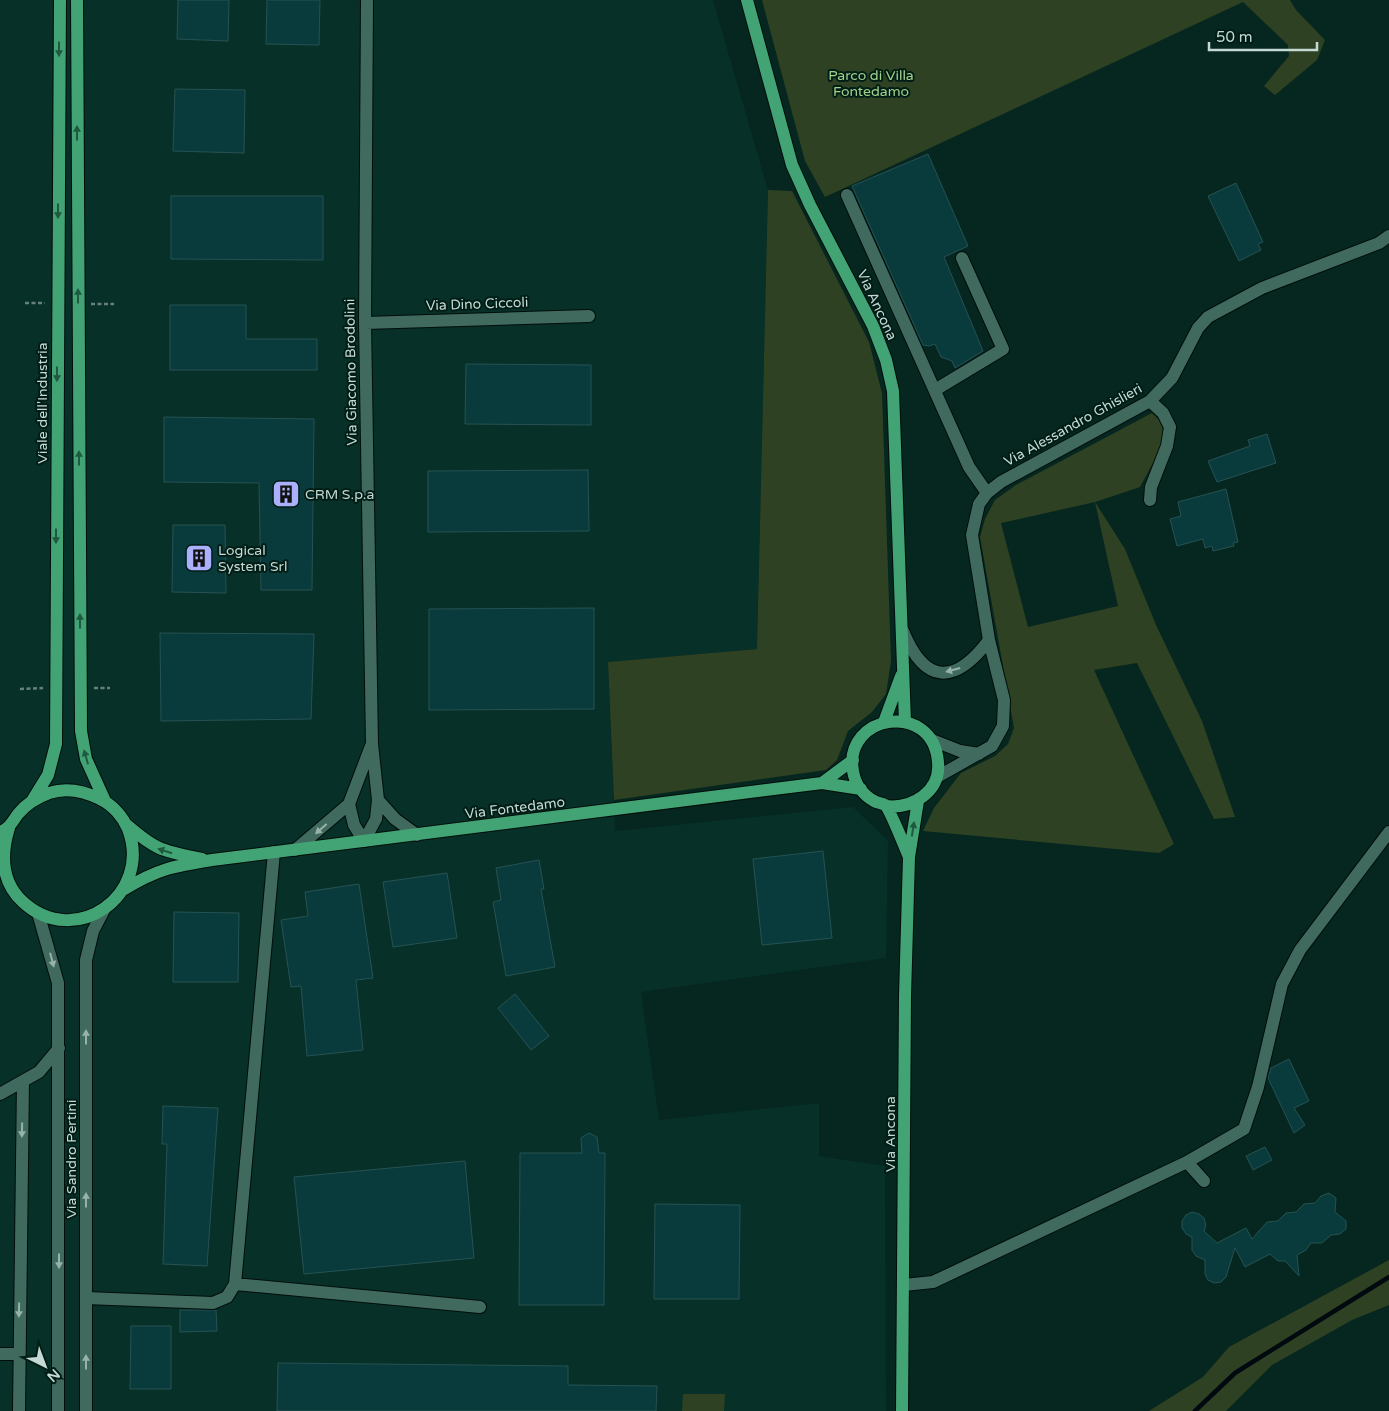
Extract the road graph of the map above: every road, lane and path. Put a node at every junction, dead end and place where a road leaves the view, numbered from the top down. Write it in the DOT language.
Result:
graph roads {
  1 [pos="60,0"];
  2 [pos="77,0"];
  3 [pos="367,0"];
  4 [pos="747,0"];
  5 [pos="847,195"];
  6 [pos="1389,236"];
  7 [pos="962,258"];
  8 [pos="590,316"];
  9 [pos="365,323"];
  10 [pos="935,390"];
  11 [pos="1150,401"];
  12 [pos="988,493"];
  13 [pos="1150,500"];
  14 [pos="904,631"];
  15 [pos="989,640"];
  16 [pos="903,669"];
  17 [pos="884,722"];
  18 [pos="905,722"];
  19 [pos="932,740"];
  20 [pos="372,744"];
  21 [pos="980,754"];
  22 [pos="853,760"];
  23 [pos="937,777"];
  24 [pos="822,784"];
  25 [pos="860,789"];
  26 [pos="378,800"];
  27 [pos="32,801"];
  28 [pos="105,801"];
  29 [pos="918,801"];
  30 [pos="349,804"];
  31 [pos="886,806"];
  32 [pos="126,824"];
  33 [pos="4,830"];
  34 [pos="1389,832"];
  35 [pos="418,835"];
  36 [pos="364,841"];
  37 [pos="295,850"];
  38 [pos="274,852"];
  39 [pos="909,857"];
  40 [pos="212,860"];
  41 [pos="0,887"];
  42 [pos="123,890"];
  43 [pos="20,899"];
  44 [pos="104,910"];
  45 [pos="38,913"];
  46 [pos="59,1048"];
  47 [pos="23,1081"];
  48 [pos="0,1094"];
  49 [pos="1187,1162"];
  50 [pos="1204,1181"];
  51 [pos="235,1284"];
  52 [pos="904,1285"];
  53 [pos="86,1298"];
  54 [pos="480,1308"];
  55 [pos="0,1354"];
  56 [pos="19,1354"];
  57 [pos="18,1411"];
  58 [pos="58,1411"];
  59 [pos="86,1411"];
  60 [pos="902,1411"];
  1 -- 27 [label="main road, Viale dell'Industria, one-way"];
  28 -- 2 [label="main road, one-way"];
  3 -- 9 [label="street, Via Giacomo Brodolini"];
  4 -- 14 [label="main road, Via Ancona"];
  5 -- 10 [label="street"];
  6 -- 11 [label="street, Via Alessandro Ghislieri"];
  7 -- 10 [label="street"];
  8 -- 9 [label="street, Via Dino Ciccoli"];
  9 -- 20 [label="street, Via Giacomo Brodolini"];
  10 -- 12 [label="street"];
  11 -- 12 [label="street, Via Alessandro Ghislieri"];
  11 -- 13 [label="street"];
  12 -- 15 [label="street, Via Alessandro Ghislieri"];
  15 -- 14 [label="street, one-way"];
  14 -- 16 [label="main road, Via Ancona"];
  15 -- 21 [label="street, Via Alessandro Ghislieri"];
  16 -- 17 [label="main road, Via Ancona"];
  16 -- 18 [label="main road, Via Ancona"];
  17 -- 18 [label="main road"];
  17 -- 22 [label="main road"];
  18 -- 19 [label="main road"];
  19 -- 21 [label="street"];
  19 -- 23 [label="main road"];
  20 -- 26 [label="street, Via Giacomo Brodolini"];
  20 -- 30 [label="street, Via Giacomo Brodolini"];
  21 -- 23 [label="street, Via Alessandro Ghislieri"];
  22 -- 24 [label="main road"];
  22 -- 25 [label="main road"];
  23 -- 29 [label="main road"];
  24 -- 25 [label="main road, Via Fontedamo"];
  24 -- 35 [label="main road, Via Fontedamo"];
  25 -- 31 [label="main road"];
  26 -- 35 [label="street"];
  26 -- 36 [label="street, Via Giacomo Brodolini"];
  27 -- 28 [label="main road, Via Fontedamo"];
  27 -- 33 [label="main road, Via Fontedamo"];
  28 -- 32 [label="main road, Via Fontedamo"];
  29 -- 31 [label="main road"];
  39 -- 29 [label="main road, Via Ancona, one-way"];
  30 -- 36 [label="street"];
  30 -- 37 [label="street, Via Giacomo Brodolini, one-way"];
  31 -- 39 [label="main road, Via Ancona"];
  40 -- 32 [label="main road, Via Fontedamo, one-way"];
  32 -- 42 [label="main road, Via Fontedamo"];
  33 -- 43 [label="main road, Via Fontedamo"];
  34 -- 49 [label="street"];
  35 -- 36 [label="main road, Via Fontedamo"];
  36 -- 37 [label="main road, Via Fontedamo"];
  37 -- 38 [label="main road, Via Fontedamo"];
  38 -- 40 [label="main road, Via Fontedamo"];
  38 -- 51 [label="street"];
  39 -- 52 [label="main road, Via Ancona"];
  40 -- 42 [label="main road, Via Fontedamo"];
  41 -- 43 [label="main road, Via Fontedamo"];
  42 -- 44 [label="main road, Via Fontedamo"];
  43 -- 45 [label="main road, Via Fontedamo"];
  44 -- 45 [label="main road, Via Fontedamo"];
  53 -- 44 [label="street, Via Sandro Pertini, one-way"];
  45 -- 46 [label="street, Via Sandro Pertini, one-way"];
  46 -- 47 [label="street"];
  46 -- 58 [label="street, Via Sandro Pertini, one-way"];
  47 -- 48 [label="street"];
  47 -- 56 [label="street, one-way"];
  49 -- 50 [label="street"];
  49 -- 52 [label="street"];
  51 -- 53 [label="street"];
  51 -- 54 [label="street"];
  52 -- 60 [label="main road, Via Ancona"];
  59 -- 53 [label="street, Via Sandro Pertini, one-way"];
  55 -- 56 [label="street"];
  56 -- 57 [label="street"];
}
